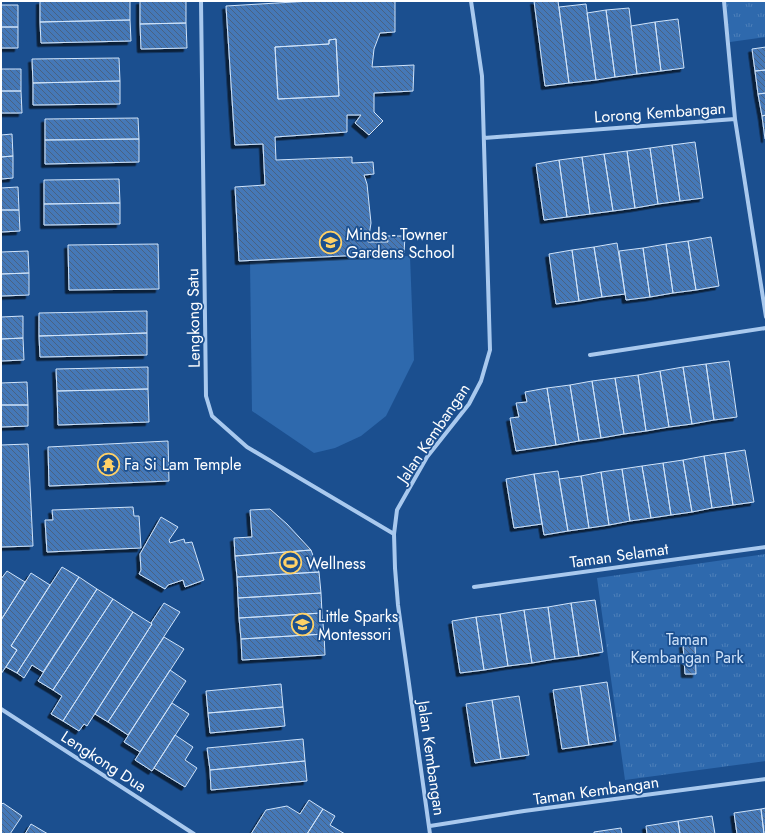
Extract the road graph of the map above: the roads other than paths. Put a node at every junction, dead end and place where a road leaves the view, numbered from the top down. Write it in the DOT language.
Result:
graph roads {
  1 [pos="201,1"];
  2 [pos="471,1"];
  3 [pos="724,1"];
  4 [pos="735,119"];
  5 [pos="484,138"];
  6 [pos="766,317"];
  7 [pos="766,328"];
  8 [pos="590,355"];
  9 [pos="394,534"];
  10 [pos="766,547"];
  11 [pos="474,587"];
  12 [pos="1,709"];
  13 [pos="766,779"];
  14 [pos="430,826"];
  15 [pos="194,834"];
  16 [pos="430,834"];
  1 -- 9 [label="street, Lengkong Satu"];
  2 -- 5 [label="street, Jalan Kembangan"];
  3 -- 4 [label="street"];
  4 -- 5 [label="street, Lorong Kembangan"];
  4 -- 6 [label="street, Lorong Kembangan"];
  5 -- 9 [label="street, Jalan Kembangan"];
  7 -- 8 [label="street"];
  9 -- 14 [label="street, Jalan Kembangan"];
  10 -- 11 [label="street, Taman Selamat"];
  12 -- 15 [label="street, Lengkong Dua"];
  13 -- 14 [label="street, Taman Kembangan"];
  14 -- 16 [label="street, Jalan Kembangan"];
}
